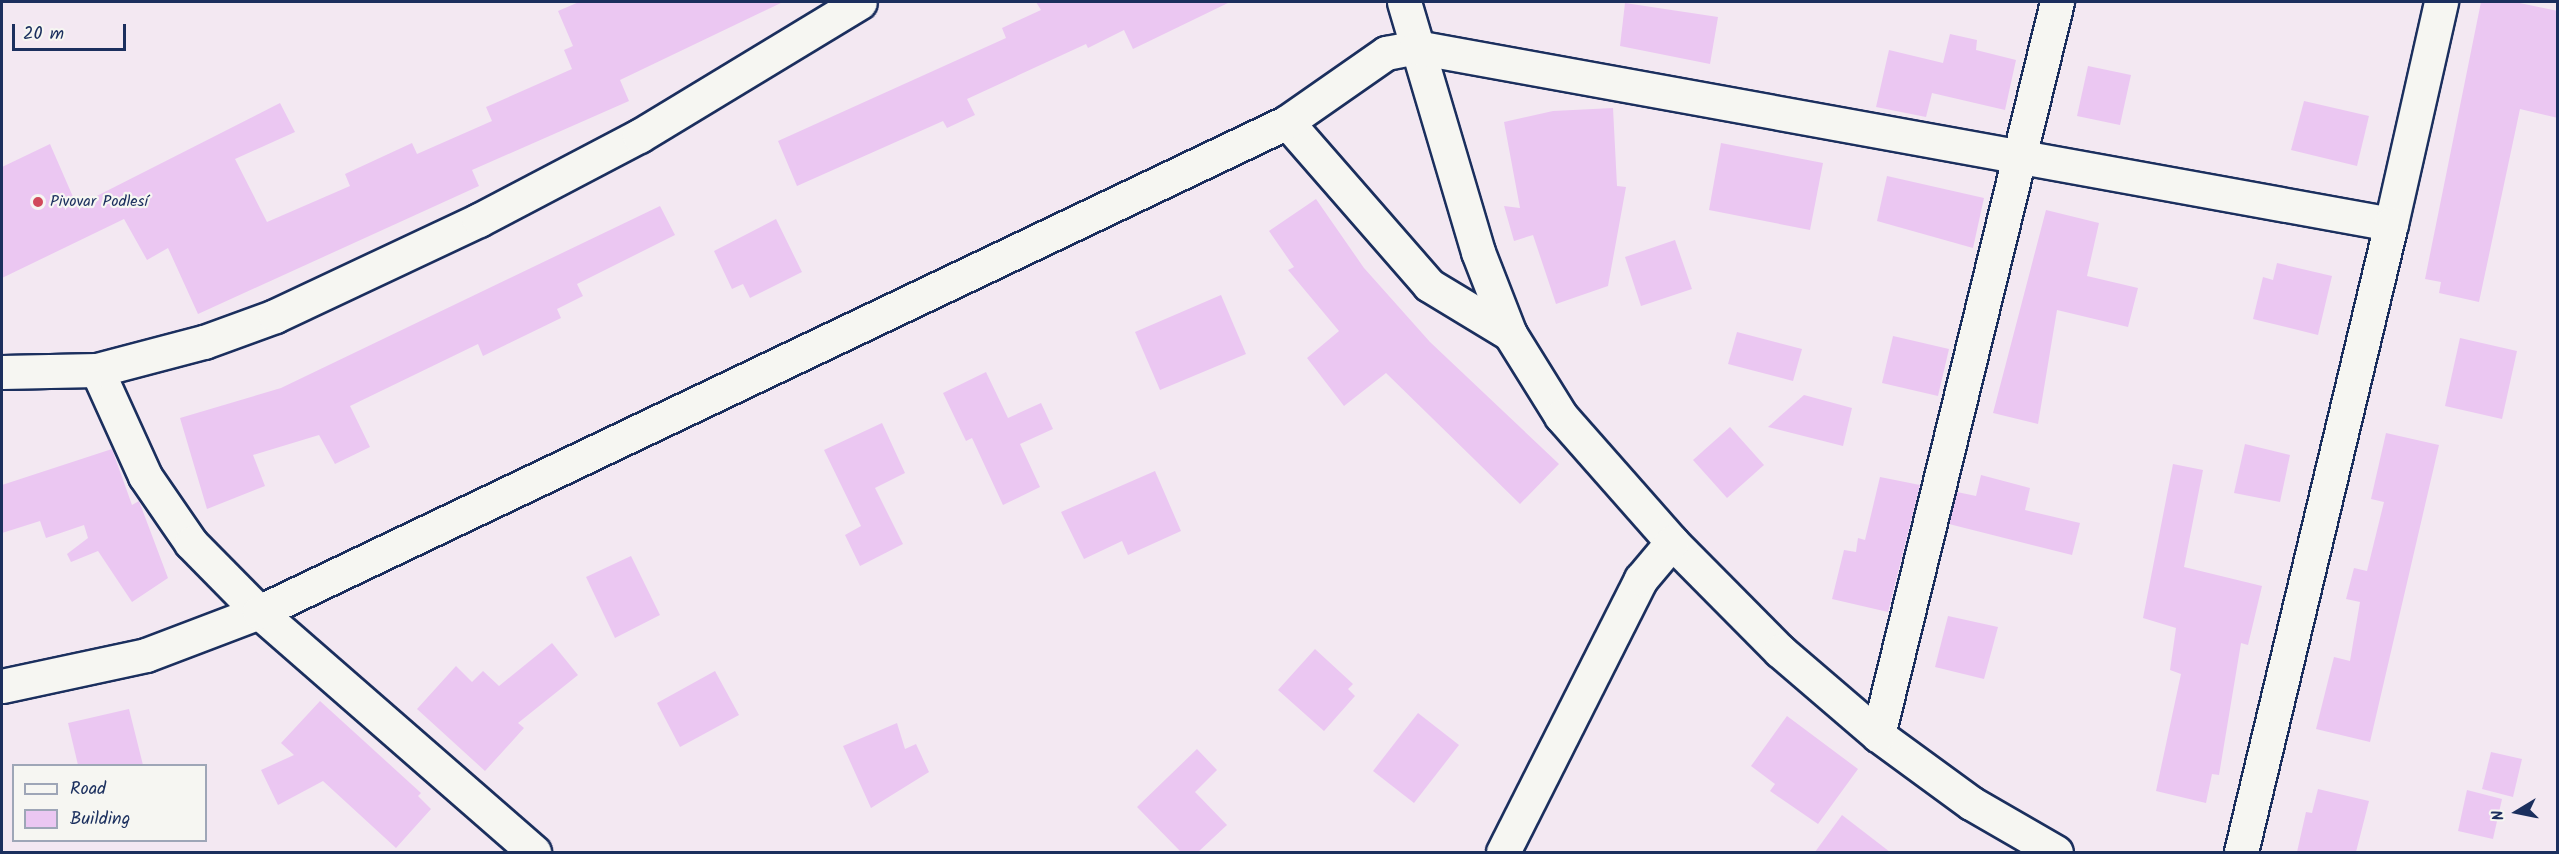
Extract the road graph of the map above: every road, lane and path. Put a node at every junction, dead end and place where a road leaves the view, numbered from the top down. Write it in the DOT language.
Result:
graph roads {
  1 [pos="860,2"];
  2 [pos="1404,2"];
  3 [pos="2057,2"];
  4 [pos="2441,2"];
  5 [pos="1416,47"];
  6 [pos="1287,122"];
  7 [pos="2023,157"];
  8 [pos="2391,224"];
  9 [pos="1510,334"];
  10 [pos="97,370"];
  11 [pos="2,372"];
  12 [pos="1672,542"];
  13 [pos="259,612"];
  14 [pos="2,686"];
  15 [pos="1878,735"];
  16 [pos="534,852"];
  17 [pos="1503,852"];
  18 [pos="2056,852"];
  19 [pos="2241,852"];
  1 -- 10 [label="street"];
  2 -- 5 [label="street"];
  3 -- 7 [label="street"];
  4 -- 8 [label="street"];
  5 -- 6 [label="street"];
  5 -- 7 [label="street"];
  5 -- 9 [label="street"];
  6 -- 9 [label="street"];
  6 -- 13 [label="street"];
  7 -- 8 [label="street"];
  7 -- 15 [label="street"];
  8 -- 19 [label="street"];
  9 -- 12 [label="street"];
  10 -- 11 [label="street"];
  10 -- 13 [label="street"];
  12 -- 15 [label="street"];
  12 -- 17 [label="street"];
  13 -- 14 [label="street"];
  13 -- 16 [label="street"];
  15 -- 18 [label="street"];
}
